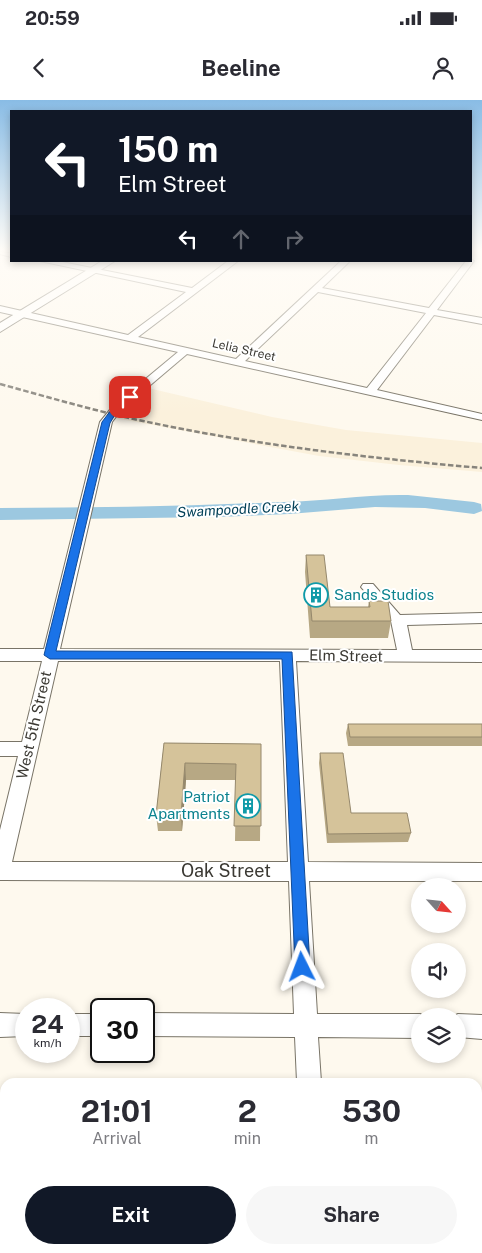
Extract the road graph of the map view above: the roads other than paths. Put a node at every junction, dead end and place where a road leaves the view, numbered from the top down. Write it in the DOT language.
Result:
graph roads {
  1 [pos="36,306"];
  2 [pos="172,306"];
  3 [pos="297,306"];
  4 [pos="404,306"];
  5 [pos="436,306"];
  6 [pos="0,309"];
  7 [pos="432,311"];
  8 [pos="22,314"];
  9 [pos="482,321"];
  10 [pos="0,328"];
  11 [pos="130,338"];
  12 [pos="186,350"];
  13 [pos="238,362"];
  14 [pos="370,392"];
  15 [pos="482,417"];
  16 [pos="368,588"];
  17 [pos="482,618"];
  18 [pos="398,620"];
  19 [pos="0,655"];
  20 [pos="50,655"];
  21 [pos="288,655"];
  22 [pos="406,656"];
  23 [pos="482,656"];
  24 [pos="0,750"];
  25 [pos="28,750"];
  26 [pos="0,871"];
  27 [pos="297,871"];
  28 [pos="482,872"];
  29 [pos="0,1025"];
  30 [pos="15,1025"];
  31 [pos="155,1025"];
  32 [pos="305,1025"];
  33 [pos="411,1026"];
  34 [pos="466,1026"];
  35 [pos="482,1026"];
  36 [pos="308,1078"];
  1 -- 8 [label="main road"];
  2 -- 11 [label="street"];
  3 -- 13 [label="street"];
  4 -- 7 [label="street"];
  5 -- 7 [label="street"];
  6 -- 8 [label="street, Lelia Street"];
  7 -- 9 [label="street"];
  7 -- 14 [label="street"];
  8 -- 10 [label="main road"];
  8 -- 11 [label="street, Lelia Street"];
  11 -- 12 [label="street, Lelia Street"];
  12 -- 13 [label="street, Lelia Street"];
  12 -- 20 [label="street, West 5th Street"];
  13 -- 14 [label="street, Lelia Street"];
  14 -- 15 [label="street, Lelia Street"];
  16 -- 18 [label="street"];
  17 -- 18 [label="street"];
  18 -- 22 [label="street"];
  19 -- 20 [label="street, Elm Street"];
  20 -- 21 [label="street, Elm Street"];
  20 -- 25 [label="street, West 5th Street"];
  21 -- 22 [label="street, Elm Street"];
  21 -- 27 [label="street"];
  22 -- 23 [label="street, Elm Street"];
  24 -- 25 [label="street"];
  25 -- 26 [label="street, West 5th Street"];
  26 -- 27 [label="street, Oak Street"];
  27 -- 28 [label="street, Oak Street"];
  27 -- 32 [label="street"];
  29 -- 30 [label="street"];
  31 -- 32 [label="street"];
  32 -- 33 [label="street"];
  32 -- 36 [label="street"];
  34 -- 35 [label="lane"];
}
